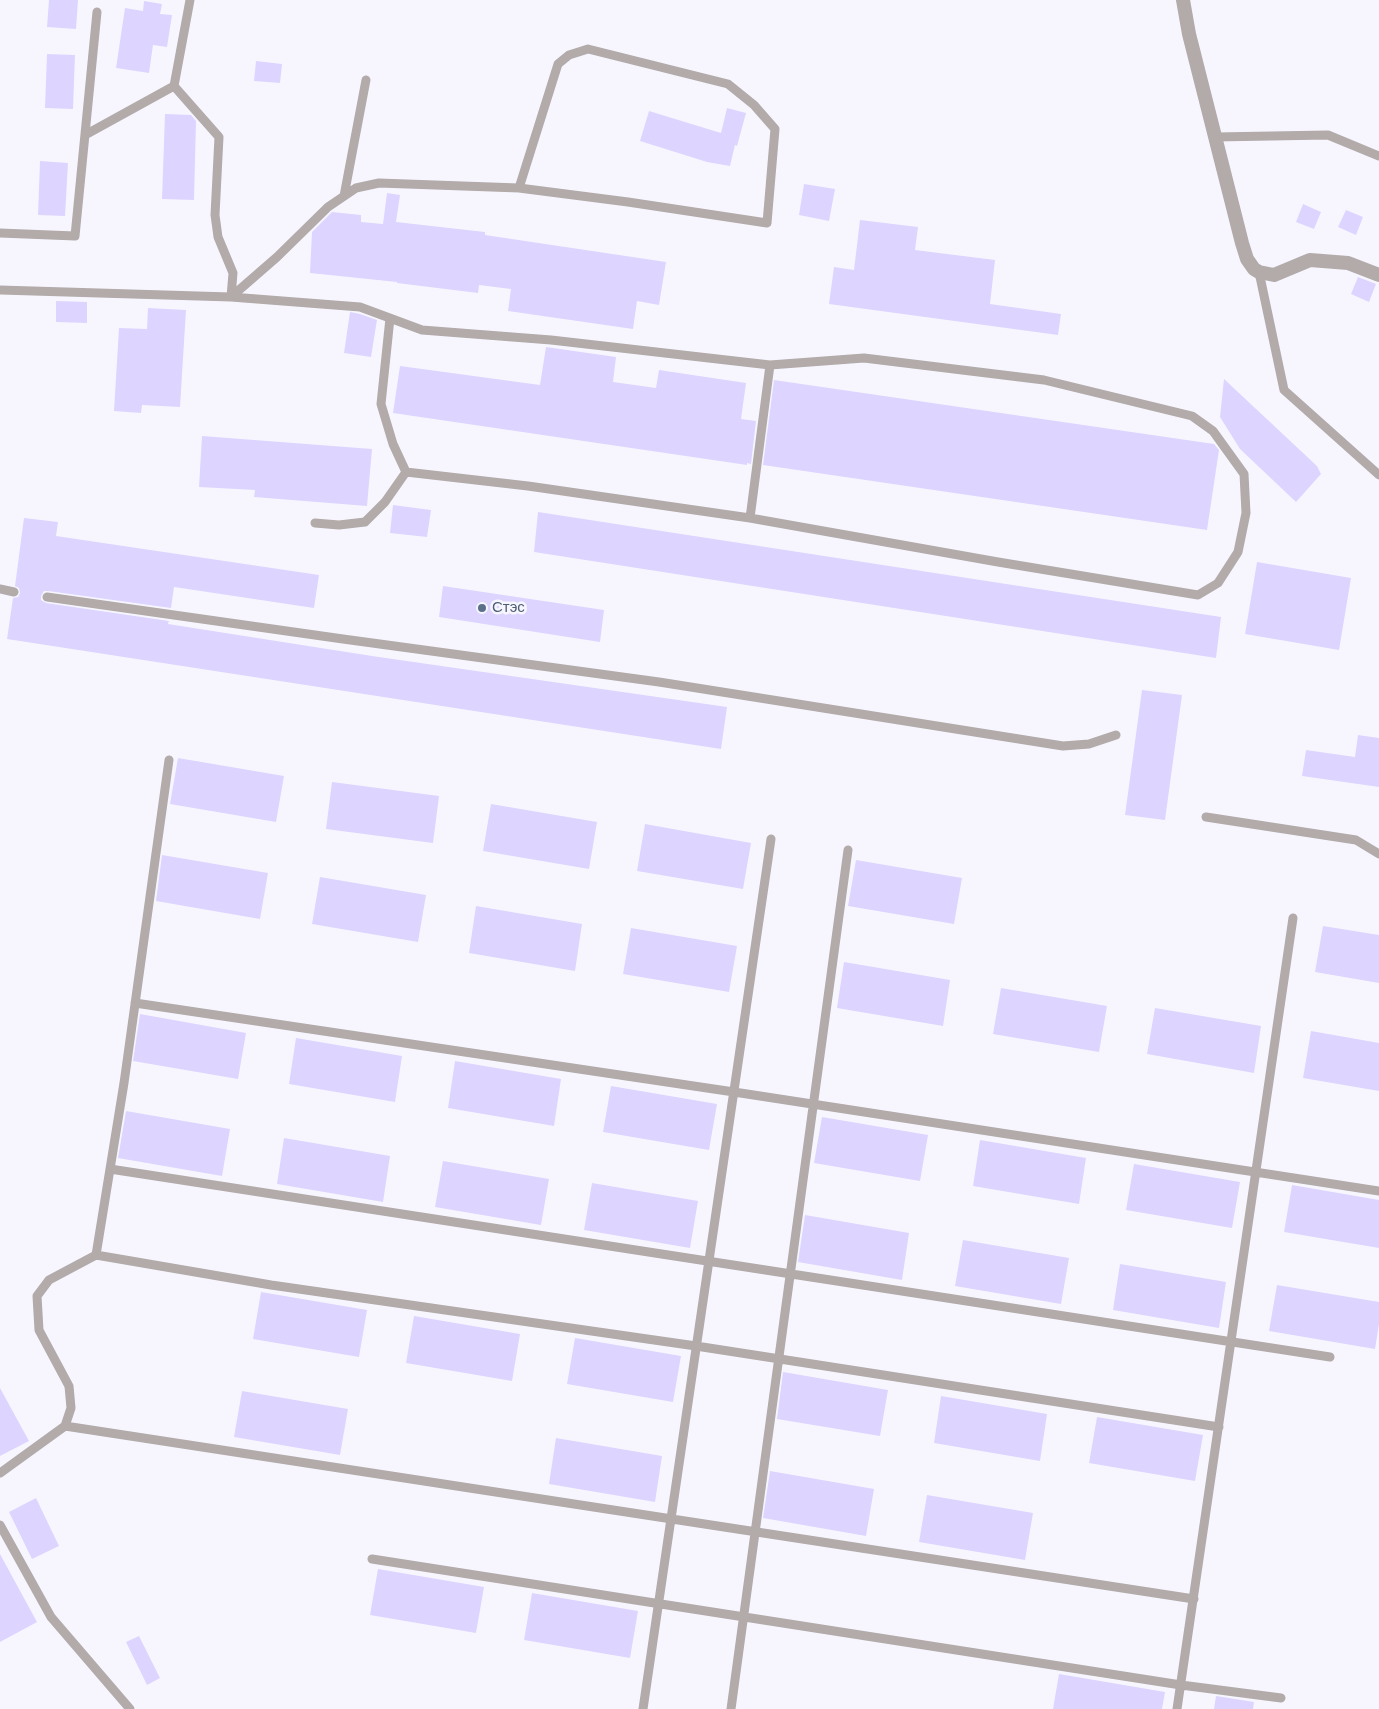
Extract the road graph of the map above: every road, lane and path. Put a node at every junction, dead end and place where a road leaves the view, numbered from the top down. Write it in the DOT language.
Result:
graph roads {
  1 [pos="190,0"];
  2 [pos="1183,0"];
  3 [pos="96,12"];
  4 [pos="366,80"];
  5 [pos="174,86"];
  6 [pos="85,135"];
  7 [pos="1214,138"];
  8 [pos="1379,156"];
  9 [pos="519,188"];
  10 [pos="344,196"];
  11 [pos="0,233"];
  12 [pos="1259,272"];
  13 [pos="1379,276"];
  14 [pos="0,290"];
  15 [pos="231,297"];
  16 [pos="390,318"];
  17 [pos="770,365"];
  18 [pos="406,472"];
  19 [pos="1379,475"];
  20 [pos="750,518"];
  21 [pos="316,523"];
  22 [pos="0,589"];
  23 [pos="14,592"];
  24 [pos="47,597"];
  25 [pos="1116,735"];
  26 [pos="169,760"];
  27 [pos="1206,817"];
  28 [pos="770,839"];
  29 [pos="848,850"];
  30 [pos="1379,854"];
  31 [pos="1293,918"];
  32 [pos="135,1003"];
  33 [pos="734,1092"];
  34 [pos="814,1105"];
  35 [pos="110,1168"];
  36 [pos="1256,1173"];
  37 [pos="1379,1191"];
  38 [pos="96,1255"];
  39 [pos="709,1261"];
  40 [pos="790,1274"];
  41 [pos="1232,1342"];
  42 [pos="696,1346"];
  43 [pos="1330,1357"];
  44 [pos="779,1360"];
  45 [pos="65,1426"];
  46 [pos="1219,1427"];
  47 [pos="0,1473"];
  48 [pos="671,1519"];
  49 [pos="0,1525"];
  50 [pos="755,1531"];
  51 [pos="372,1559"];
  52 [pos="1194,1599"];
  53 [pos="659,1604"];
  54 [pos="744,1617"];
  55 [pos="1181,1686"];
  56 [pos="1281,1698"];
  57 [pos="130,1709"];
  58 [pos="643,1709"];
  59 [pos="731,1709"];
  60 [pos="1178,1709"];
  1 -- 5 [label="lane"];
  2 -- 7 [label="street"];
  3 -- 6 [label="lane"];
  4 -- 10 [label="lane"];
  5 -- 6 [label="lane"];
  5 -- 15 [label="lane"];
  6 -- 11 [label="lane"];
  7 -- 8 [label="lane"];
  7 -- 12 [label="street"];
  9 -- 9 [label="lane"];
  9 -- 10 [label="lane"];
  10 -- 15 [label="lane"];
  12 -- 13 [label="street"];
  12 -- 19 [label="lane"];
  14 -- 15 [label="lane"];
  15 -- 16 [label="lane"];
  16 -- 17 [label="lane"];
  16 -- 18 [label="lane"];
  17 -- 20 [label="lane"];
  17 -- 20 [label="lane"];
  18 -- 20 [label="lane"];
  18 -- 21 [label="lane"];
  22 -- 23 [label="lane"];
  24 -- 25 [label="lane"];
  26 -- 32 [label="lane"];
  27 -- 30 [label="lane"];
  28 -- 33 [label="lane"];
  29 -- 34 [label="lane"];
  31 -- 36 [label="lane"];
  32 -- 33 [label="lane"];
  32 -- 35 [label="lane"];
  33 -- 34 [label="lane"];
  33 -- 39 [label="lane"];
  34 -- 36 [label="lane"];
  34 -- 40 [label="lane"];
  35 -- 38 [label="lane"];
  35 -- 39 [label="lane"];
  36 -- 37 [label="lane"];
  36 -- 41 [label="lane"];
  38 -- 42 [label="lane"];
  38 -- 45 [label="lane"];
  39 -- 40 [label="lane"];
  39 -- 42 [label="lane"];
  40 -- 41 [label="lane"];
  40 -- 44 [label="lane"];
  41 -- 43 [label="lane"];
  41 -- 46 [label="lane"];
  42 -- 44 [label="lane"];
  42 -- 48 [label="lane"];
  44 -- 46 [label="lane"];
  44 -- 50 [label="lane"];
  45 -- 47 [label="lane"];
  45 -- 48 [label="lane"];
  46 -- 52 [label="lane"];
  48 -- 50 [label="lane"];
  48 -- 53 [label="lane"];
  49 -- 57 [label="lane"];
  50 -- 52 [label="lane"];
  50 -- 54 [label="lane"];
  51 -- 53 [label="lane"];
  52 -- 55 [label="lane"];
  53 -- 54 [label="lane"];
  53 -- 58 [label="lane"];
  54 -- 55 [label="lane"];
  54 -- 59 [label="lane"];
  55 -- 56 [label="lane"];
  55 -- 60 [label="lane"];
}
